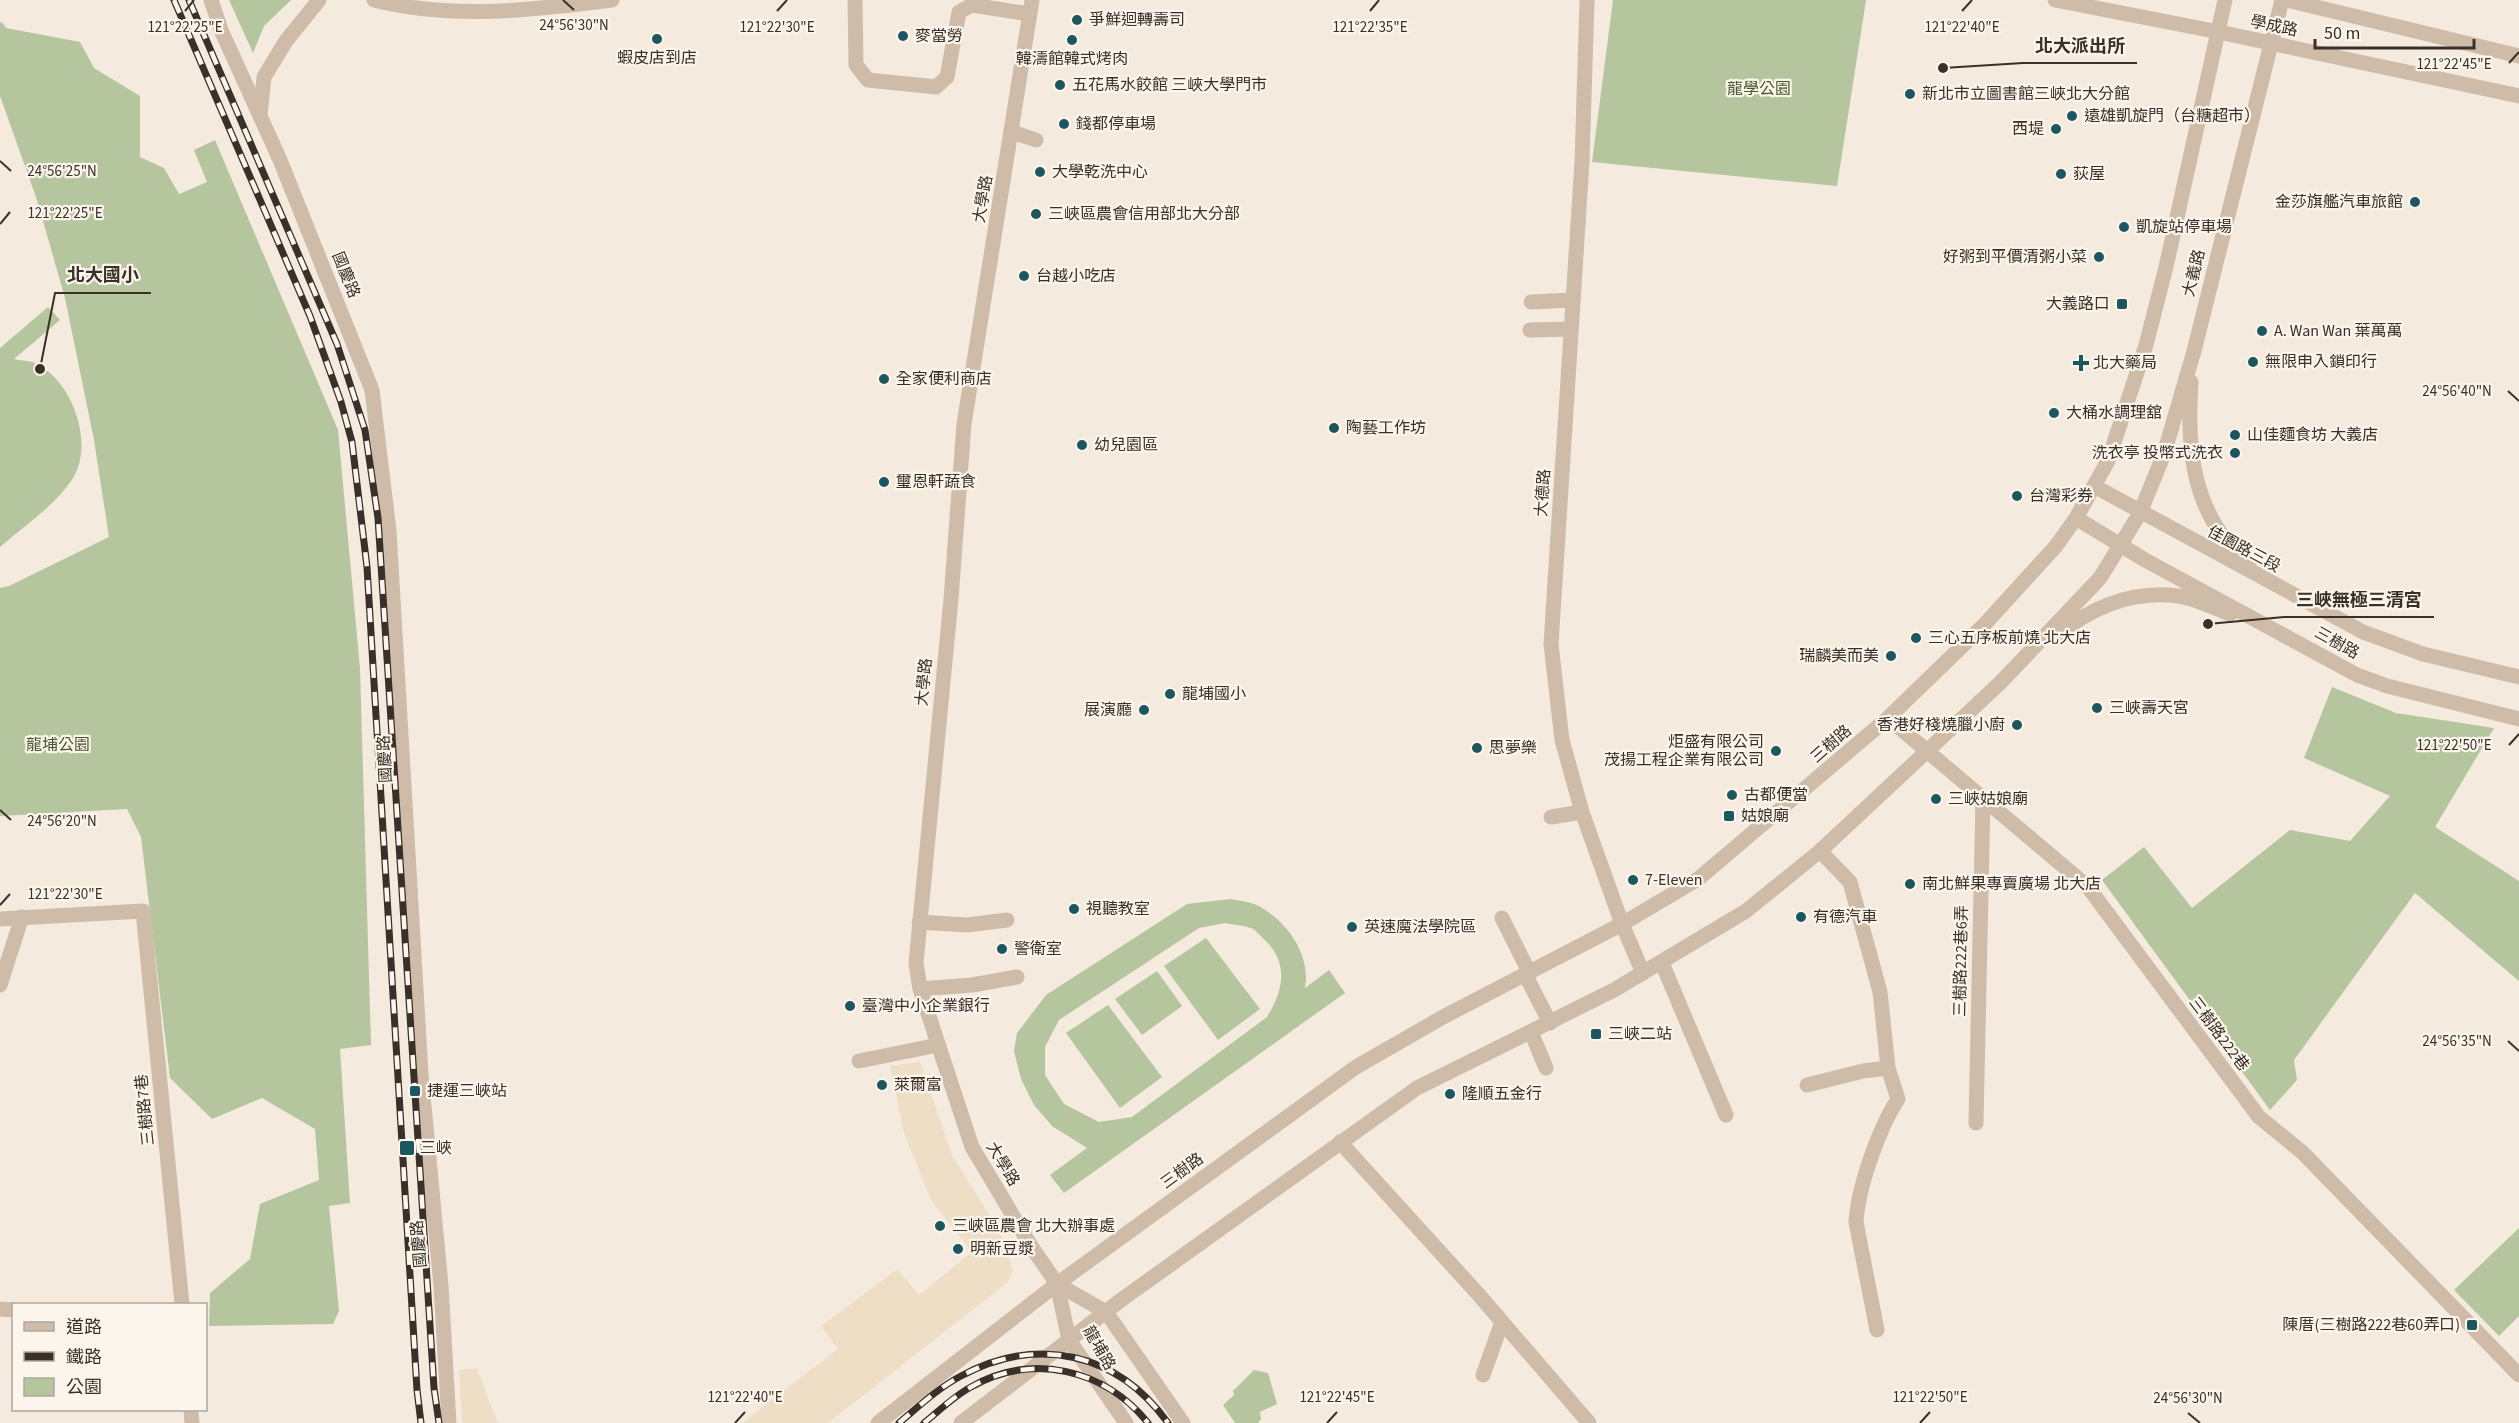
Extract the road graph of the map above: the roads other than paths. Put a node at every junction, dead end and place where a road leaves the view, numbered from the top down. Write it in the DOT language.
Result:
graph roads {
  1 [pos="211,0"];
  2 [pos="319,0"];
  3 [pos="374,0"];
  4 [pos="612,0"];
  5 [pos="855,0"];
  6 [pos="1587,0"];
  7 [pos="2055,0"];
  8 [pos="2225,0"];
  9 [pos="2282,0"];
  10 [pos="2287,0"];
  11 [pos="1031,7"];
  12 [pos="2219,32"];
  13 [pos="2271,44"];
  14 [pos="2519,56"];
  15 [pos="2519,96"];
  16 [pos="260,115"];
  17 [pos="1012,132"];
  18 [pos="1036,140"];
  19 [pos="1573,300"];
  20 [pos="1532,302"];
  21 [pos="1571,329"];
  22 [pos="1530,330"];
  23 [pos="2194,351"];
  24 [pos="2094,486"];
  25 [pos="2140,513"];
  26 [pos="2076,518"];
  27 [pos="2121,547"];
  28 [pos="2269,583"];
  29 [pos="2278,631"];
  30 [pos="2519,677"];
  31 [pos="2000,682"];
  32 [pos="1888,718"];
  33 [pos="2519,719"];
  34 [pos="1928,750"];
  35 [pos="1983,799"];
  36 [pos="1582,812"];
  37 [pos="1551,817"];
  38 [pos="1820,850"];
  39 [pos="22,917"];
  40 [pos="1502,918"];
  41 [pos="0,919"];
  42 [pos="1007,920"];
  43 [pos="919,922"];
  44 [pos="1622,924"];
  45 [pos="1662,963"];
  46 [pos="1643,973"];
  47 [pos="1528,975"];
  48 [pos="1017,977"];
  49 [pos="0,985"];
  50 [pos="920,989"];
  51 [pos="1550,1023"];
  52 [pos="1531,1032"];
  53 [pos="938,1045"];
  54 [pos="859,1061"];
  55 [pos="1546,1068"];
  56 [pos="1888,1068"];
  57 [pos="1807,1085"];
  58 [pos="1726,1115"];
  59 [pos="1976,1123"];
  60 [pos="1340,1142"];
  61 [pos="1057,1284"];
  62 [pos="182,1303"];
  63 [pos="1106,1312"];
  64 [pos="1502,1322"];
  65 [pos="1877,1330"];
  66 [pos="1069,1340"];
  67 [pos="1483,1375"];
  68 [pos="2519,1375"];
  69 [pos="449,1423"];
  70 [pos="878,1423"];
  71 [pos="961,1423"];
  72 [pos="1126,1423"];
  73 [pos="1183,1423"];
  74 [pos="1589,1423"];
  1 -- 16 [label="street, 國慶路"];
  2 -- 16 [label="street, 國慶路"];
  3 -- 4 [label="street"];
  5 -- 11 [label="street"];
  6 -- 19 [label="street, 大德路"];
  7 -- 12 [label="street, 學成路"];
  8 -- 12 [label="street, 大義路"];
  9 -- 13 [label="street, 大義路"];
  10 -- 14 [label="street, 學成路"];
  11 -- 17 [label="street, 大學路"];
  12 -- 13 [label="street, 學成路"];
  12 -- 24 [label="street, 大義路"];
  13 -- 15 [label="street, 學成路"];
  13 -- 23 [label="street, 大義路"];
  16 -- 69 [label="street, 國慶路"];
  17 -- 18 [label="street"];
  17 -- 43 [label="street, 大學路"];
  19 -- 20 [label="street"];
  19 -- 21 [label="street, 大德路"];
  21 -- 22 [label="street"];
  21 -- 36 [label="street, 大德路"];
  23 -- 25 [label="street, 大義路"];
  23 -- 28 [label="street"];
  24 -- 25 [label="street, 佳園路三段"];
  24 -- 26 [label="street, 大義路"];
  25 -- 27 [label="street, 大義路"];
  25 -- 28 [label="street, 佳園路三段"];
  26 -- 27 [label="street, 三樹路"];
  26 -- 32 [label="street, 三樹路"];
  27 -- 29 [label="street, 三樹路"];
  27 -- 31 [label="street"];
  28 -- 30 [label="street, 佳園路三段"];
  29 -- 31 [label="street"];
  29 -- 33 [label="street, 三樹路"];
  31 -- 34 [label="street"];
  32 -- 34 [label="street, 三樹路222巷"];
  32 -- 44 [label="street, 三樹路"];
  34 -- 35 [label="street, 三樹路222巷"];
  34 -- 38 [label="street"];
  35 -- 59 [label="street, 三樹路222巷6弄"];
  35 -- 68 [label="street, 三樹路222巷"];
  36 -- 37 [label="street"];
  36 -- 44 [label="street, 大德路"];
  38 -- 45 [label="street"];
  38 -- 56 [label="street"];
  39 -- 41 [label="street"];
  39 -- 49 [label="street"];
  39 -- 62 [label="street, 三樹路7巷"];
  40 -- 47 [label="street"];
  42 -- 43 [label="street"];
  43 -- 50 [label="street, 大學路"];
  44 -- 46 [label="street, 大德路"];
  44 -- 47 [label="street, 三樹路"];
  45 -- 46 [label="street"];
  45 -- 58 [label="street"];
  46 -- 51 [label="street"];
  47 -- 51 [label="street"];
  47 -- 61 [label="street, 三樹路"];
  48 -- 50 [label="street"];
  50 -- 53 [label="street, 大學路"];
  51 -- 52 [label="street"];
  52 -- 55 [label="street"];
  52 -- 60 [label="street"];
  53 -- 54 [label="street"];
  53 -- 61 [label="street, 大學路"];
  56 -- 57 [label="street"];
  56 -- 65 [label="street"];
  60 -- 63 [label="street"];
  60 -- 64 [label="street"];
  61 -- 63 [label="street, 大學路"];
  61 -- 66 [label="street, 龍埔路"];
  61 -- 70 [label="street, 三樹路"];
  63 -- 66 [label="street"];
  63 -- 73 [label="street, 龍埔路"];
  64 -- 67 [label="street"];
  64 -- 74 [label="street"];
  66 -- 71 [label="street"];
  66 -- 72 [label="street, 龍埔路"];
}
